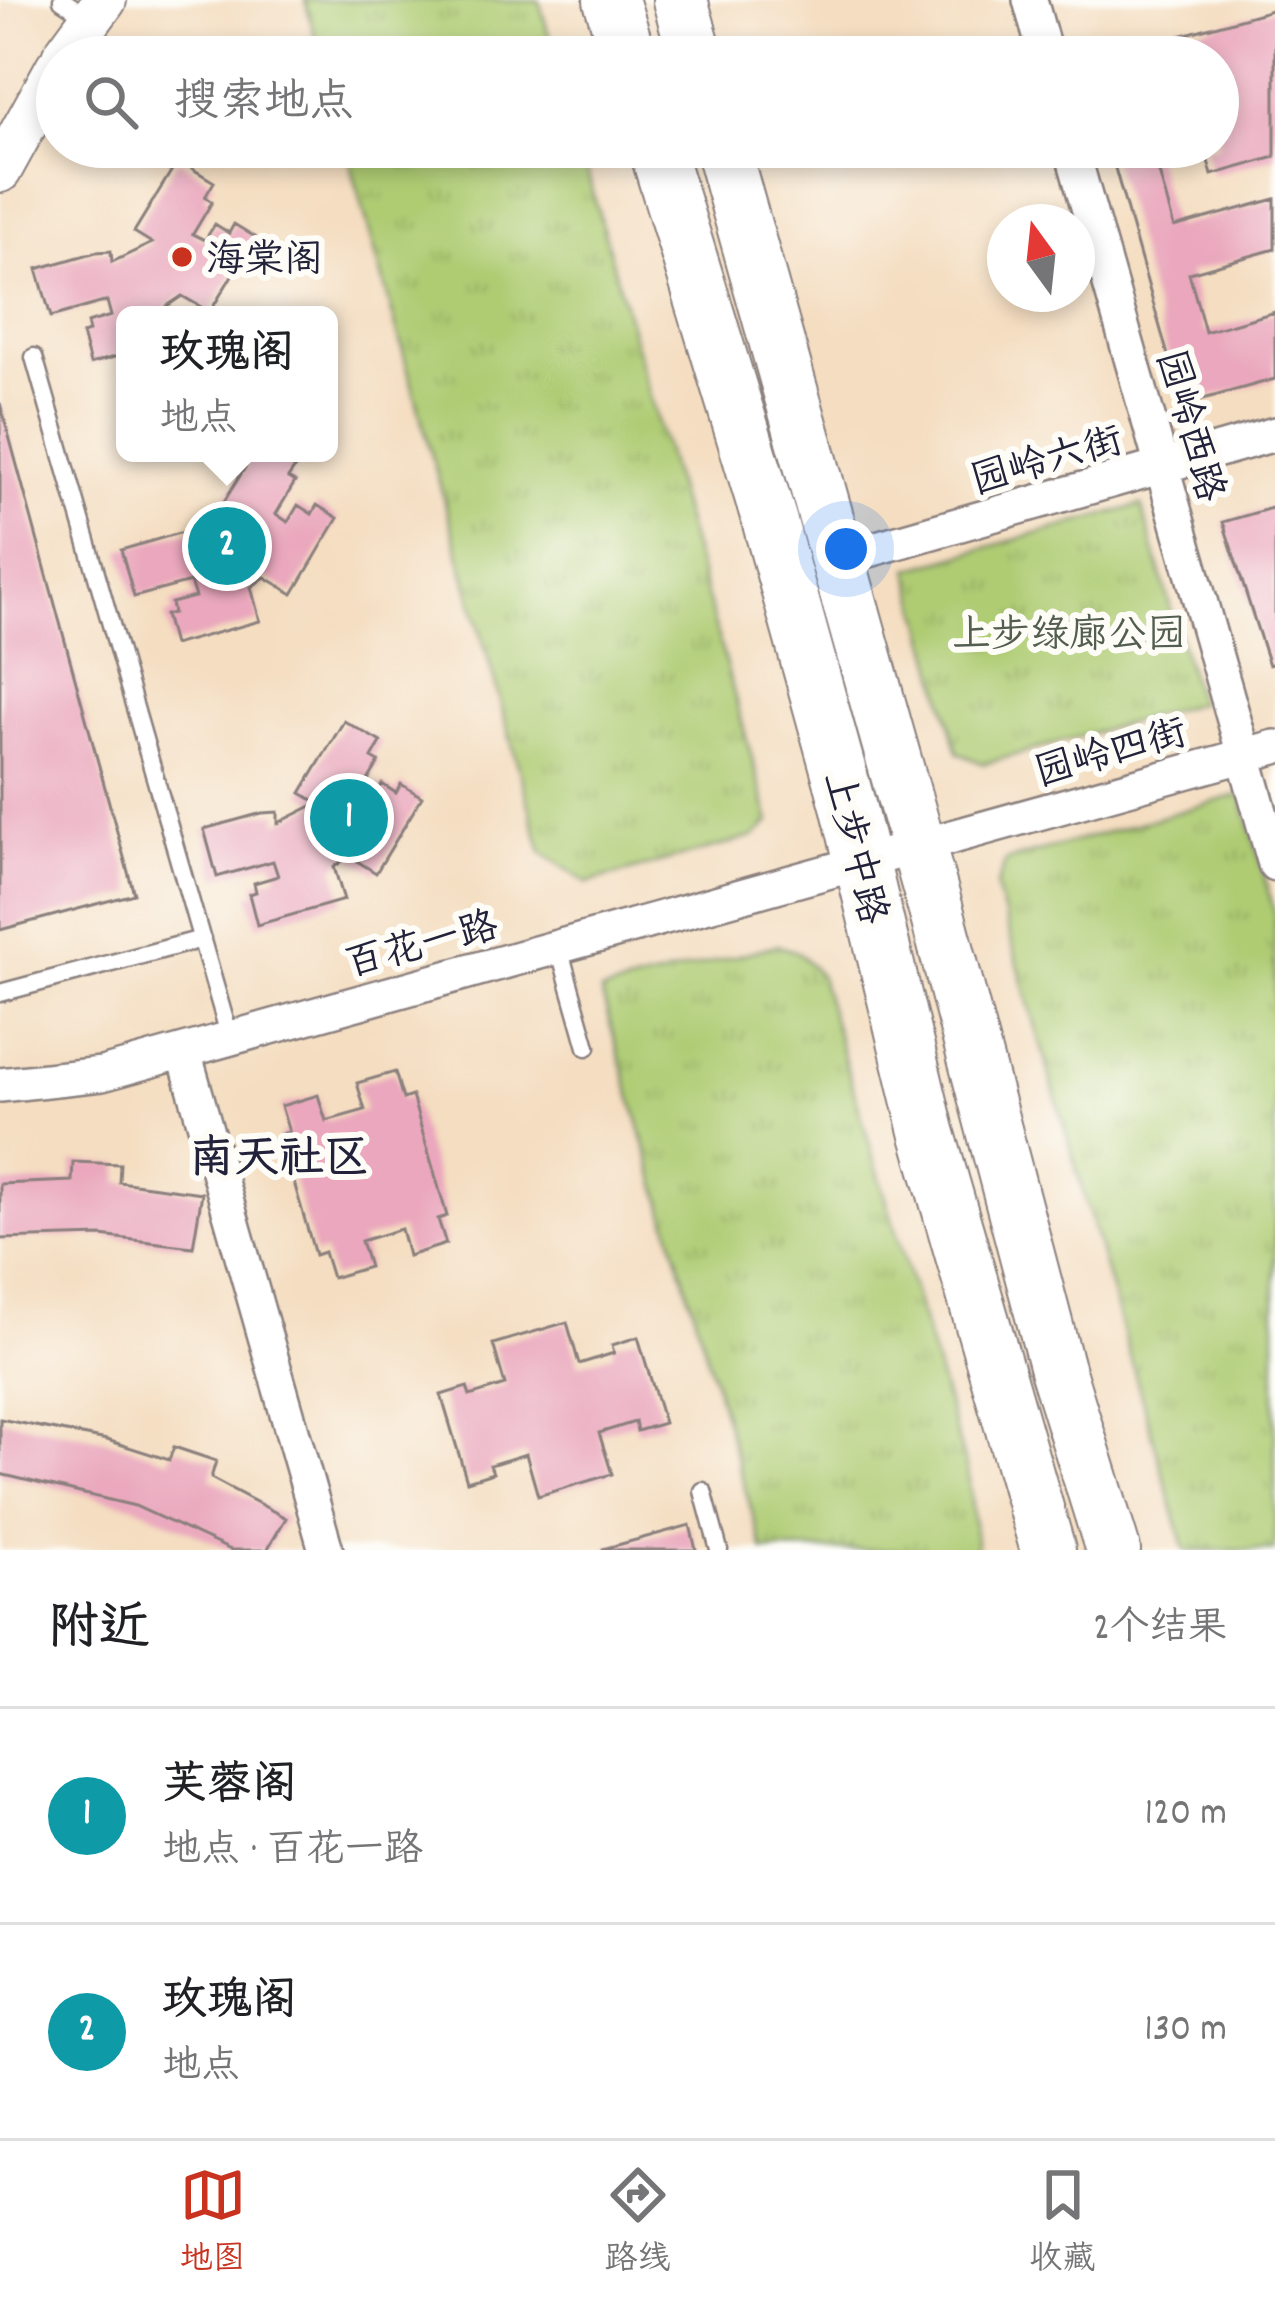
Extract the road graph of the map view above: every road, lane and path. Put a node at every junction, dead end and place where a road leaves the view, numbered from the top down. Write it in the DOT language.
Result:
graph roads {
  1 [pos="611,0"];
  2 [pos="680,0"];
  3 [pos="1030,0"];
  4 [pos="85,6"];
  5 [pos="72,36"];
  6 [pos="622,36"];
  7 [pos="691,36"];
  8 [pos="1040,36"];
  9 [pos="36,105"];
  10 [pos="662,168"];
  11 [pos="728,168"];
  12 [pos="1077,168"];
  13 [pos="0,171"];
  14 [pos="34,357"];
  15 [pos="1275,434"];
  16 [pos="1162,468"];
  17 [pos="838,559"];
  18 [pos="1260,751"];
  19 [pos="943,841"];
  20 [pos="862,864"];
  21 [pos="1275,864"];
  22 [pos="202,939"];
  23 [pos="559,948"];
  24 [pos="0,993"];
  25 [pos="230,1038"];
  26 [pos="587,1046"];
  27 [pos="184,1052"];
  28 [pos="0,1084"];
  29 [pos="703,1491"];
  30 [pos="326,1550"];
  31 [pos="719,1550"];
  32 [pos="1048,1550"];
  33 [pos="1113,1550"];
  1 -- 6 [label="main road"];
  2 -- 7 [label="main road"];
  3 -- 8 [label="street"];
  4 -- 5 [label="street"];
  9 -- 13 [label="street"];
  10 -- 20 [label="main road, 上步中路"];
  11 -- 17 [label="main road, 上步中路"];
  12 -- 16 [label="street, 园岭西路"];
  14 -- 22 [label="lane"];
  15 -- 16 [label="street, 园岭六街"];
  16 -- 17 [label="street, 园岭六街"];
  16 -- 18 [label="street, 园岭西路"];
  17 -- 19 [label="main road, 上步中路"];
  18 -- 19 [label="street, 园岭四街"];
  18 -- 21 [label="street, 园岭西路"];
  19 -- 20 [label="street, 园岭四街"];
  19 -- 33 [label="main road, 上步中路"];
  20 -- 23 [label="street, 百花一路"];
  20 -- 32 [label="main road, 上步中路"];
  22 -- 24 [label="lane"];
  22 -- 25 [label="lane"];
  23 -- 25 [label="street, 百花一路"];
  23 -- 26 [label="lane"];
  25 -- 27 [label="street, 百花一路"];
  27 -- 28 [label="street, 百花一路"];
  27 -- 30 [label="street"];
  29 -- 31 [label="lane"];
}
